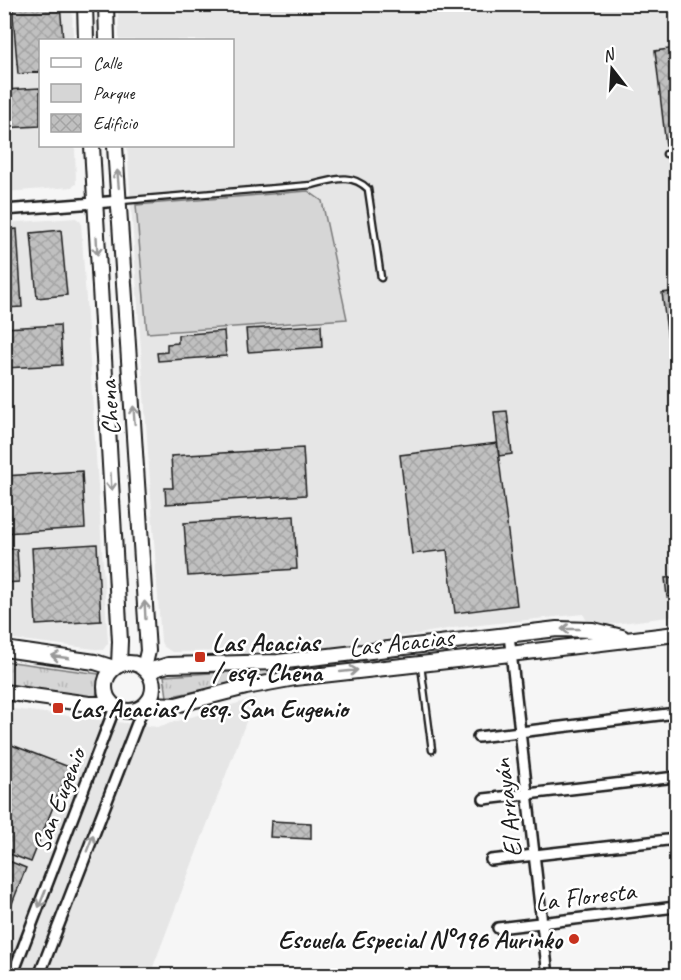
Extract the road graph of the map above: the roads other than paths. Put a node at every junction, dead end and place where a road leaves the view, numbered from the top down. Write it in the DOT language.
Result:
graph roads {
  1 [pos="85,4"];
  2 [pos="105,4"];
  3 [pos="86,39"];
  4 [pos="107,39"];
  5 [pos="92,147"];
  6 [pos="116,147"];
  7 [pos="676,153"];
  8 [pos="666,154"];
  9 [pos="120,201"];
  10 [pos="95,203"];
  11 [pos="4,210"];
  12 [pos="381,278"];
  13 [pos="676,634"];
  14 [pos="508,635"];
  15 [pos="627,639"];
  16 [pos="4,650"];
  17 [pos="510,654"];
  18 [pos="421,663"];
  19 [pos="116,667"];
  20 [pos="146,669"];
  21 [pos="4,692"];
  22 [pos="113,705"];
  23 [pos="145,706"];
  24 [pos="676,713"];
  25 [pos="519,732"];
  26 [pos="478,737"];
  27 [pos="432,750"];
  28 [pos="676,777"];
  29 [pos="527,795"];
  30 [pos="484,800"];
  31 [pos="676,839"];
  32 [pos="534,855"];
  33 [pos="491,860"];
  34 [pos="676,907"];
  35 [pos="542,922"];
  36 [pos="498,928"];
  37 [pos="12,975"];
  38 [pos="39,975"];
  39 [pos="548,975"];
  40 [pos="672,975"];
  41 [pos="676,975"];
  1 -- 3 [label="main road"];
  2 -- 4 [label="main road"];
  5 -- 10 [label="main road, Chena"];
  9 -- 6 [label="main road, Chena, one-way"];
  7 -- 8 [label="lane"];
  9 -- 10 [label="street"];
  9 -- 12 [label="lane"];
  20 -- 9 [label="main road, Chena, one-way"];
  10 -- 11 [label="street"];
  10 -- 19 [label="main road, Chena, one-way"];
  13 -- 15 [label="main road, Las Acacias"];
  15 -- 14 [label="main road, Las Acacias, one-way"];
  14 -- 17 [label="street, El Arrayán"];
  14 -- 20 [label="main road, Las Acacias"];
  15 -- 17 [label="main road, Las Acacias"];
  19 -- 16 [label="main road, one-way"];
  17 -- 18 [label="main road, Las Acacias"];
  17 -- 25 [label="street, El Arrayán"];
  23 -- 18 [label="main road, Las Acacias, one-way"];
  18 -- 27 [label="lane"];
  19 -- 20 [label="main road"];
  19 -- 22 [label="main road"];
  20 -- 23 [label="main road"];
  21 -- 22 [label="main road"];
  22 -- 23 [label="main road"];
  22 -- 37 [label="street, San Eugenio, one-way"];
  38 -- 23 [label="street, San Eugenio, one-way"];
  24 -- 25 [label="street"];
  25 -- 26 [label="street"];
  25 -- 29 [label="street, El Arrayán"];
  28 -- 29 [label="street"];
  29 -- 30 [label="street"];
  29 -- 32 [label="street, El Arrayán"];
  31 -- 32 [label="street"];
  32 -- 33 [label="street"];
  32 -- 35 [label="street, El Arrayán"];
  34 -- 35 [label="street, La Floresta"];
  35 -- 36 [label="street, La Floresta"];
  35 -- 39 [label="street, El Arrayán"];
  40 -- 41 [label="street"];
}
